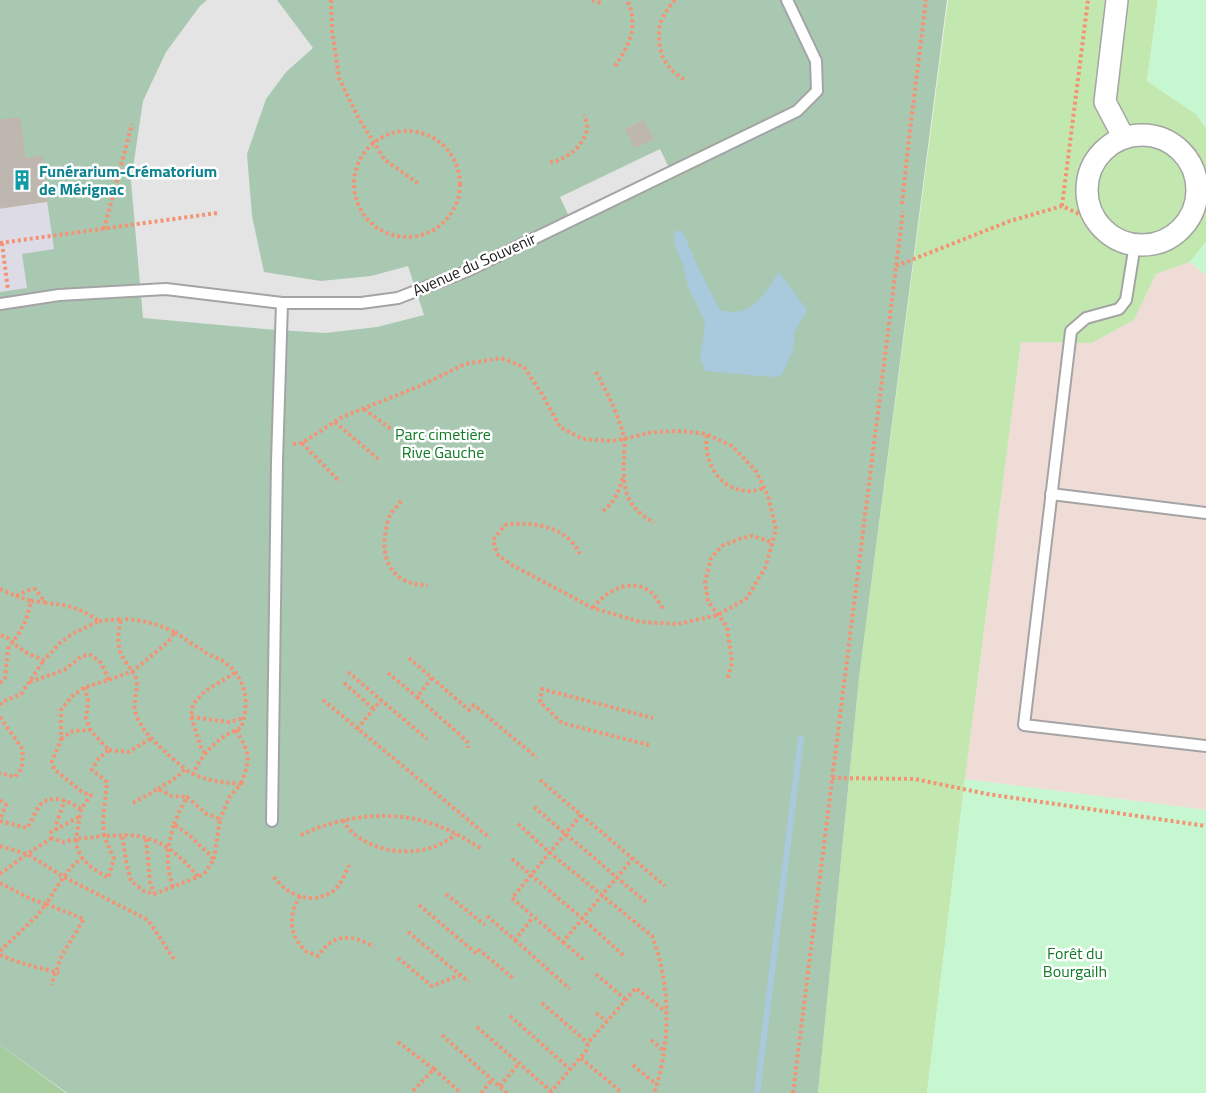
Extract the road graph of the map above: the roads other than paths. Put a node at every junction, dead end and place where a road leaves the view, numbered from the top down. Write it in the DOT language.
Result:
graph roads {
  1 [pos="787,0"];
  2 [pos="1117,0"];
  3 [pos="1124,138"];
  4 [pos="1135,244"];
  5 [pos="5,303"];
  6 [pos="282,303"];
  7 [pos="1051,494"];
  8 [pos="1206,513"];
  9 [pos="1206,746"];
  10 [pos="272,821"];
  1 -- 6 [label="lane, Avenue du Souvenir"];
  2 -- 3 [label="street"];
  3 -- 4 [label="street"];
  3 -- 4 [label="street"];
  4 -- 7 [label="lane"];
  5 -- 6 [label="lane, Avenue du Souvenir"];
  6 -- 10 [label="lane"];
  7 -- 8 [label="lane"];
  7 -- 9 [label="lane"];
}
